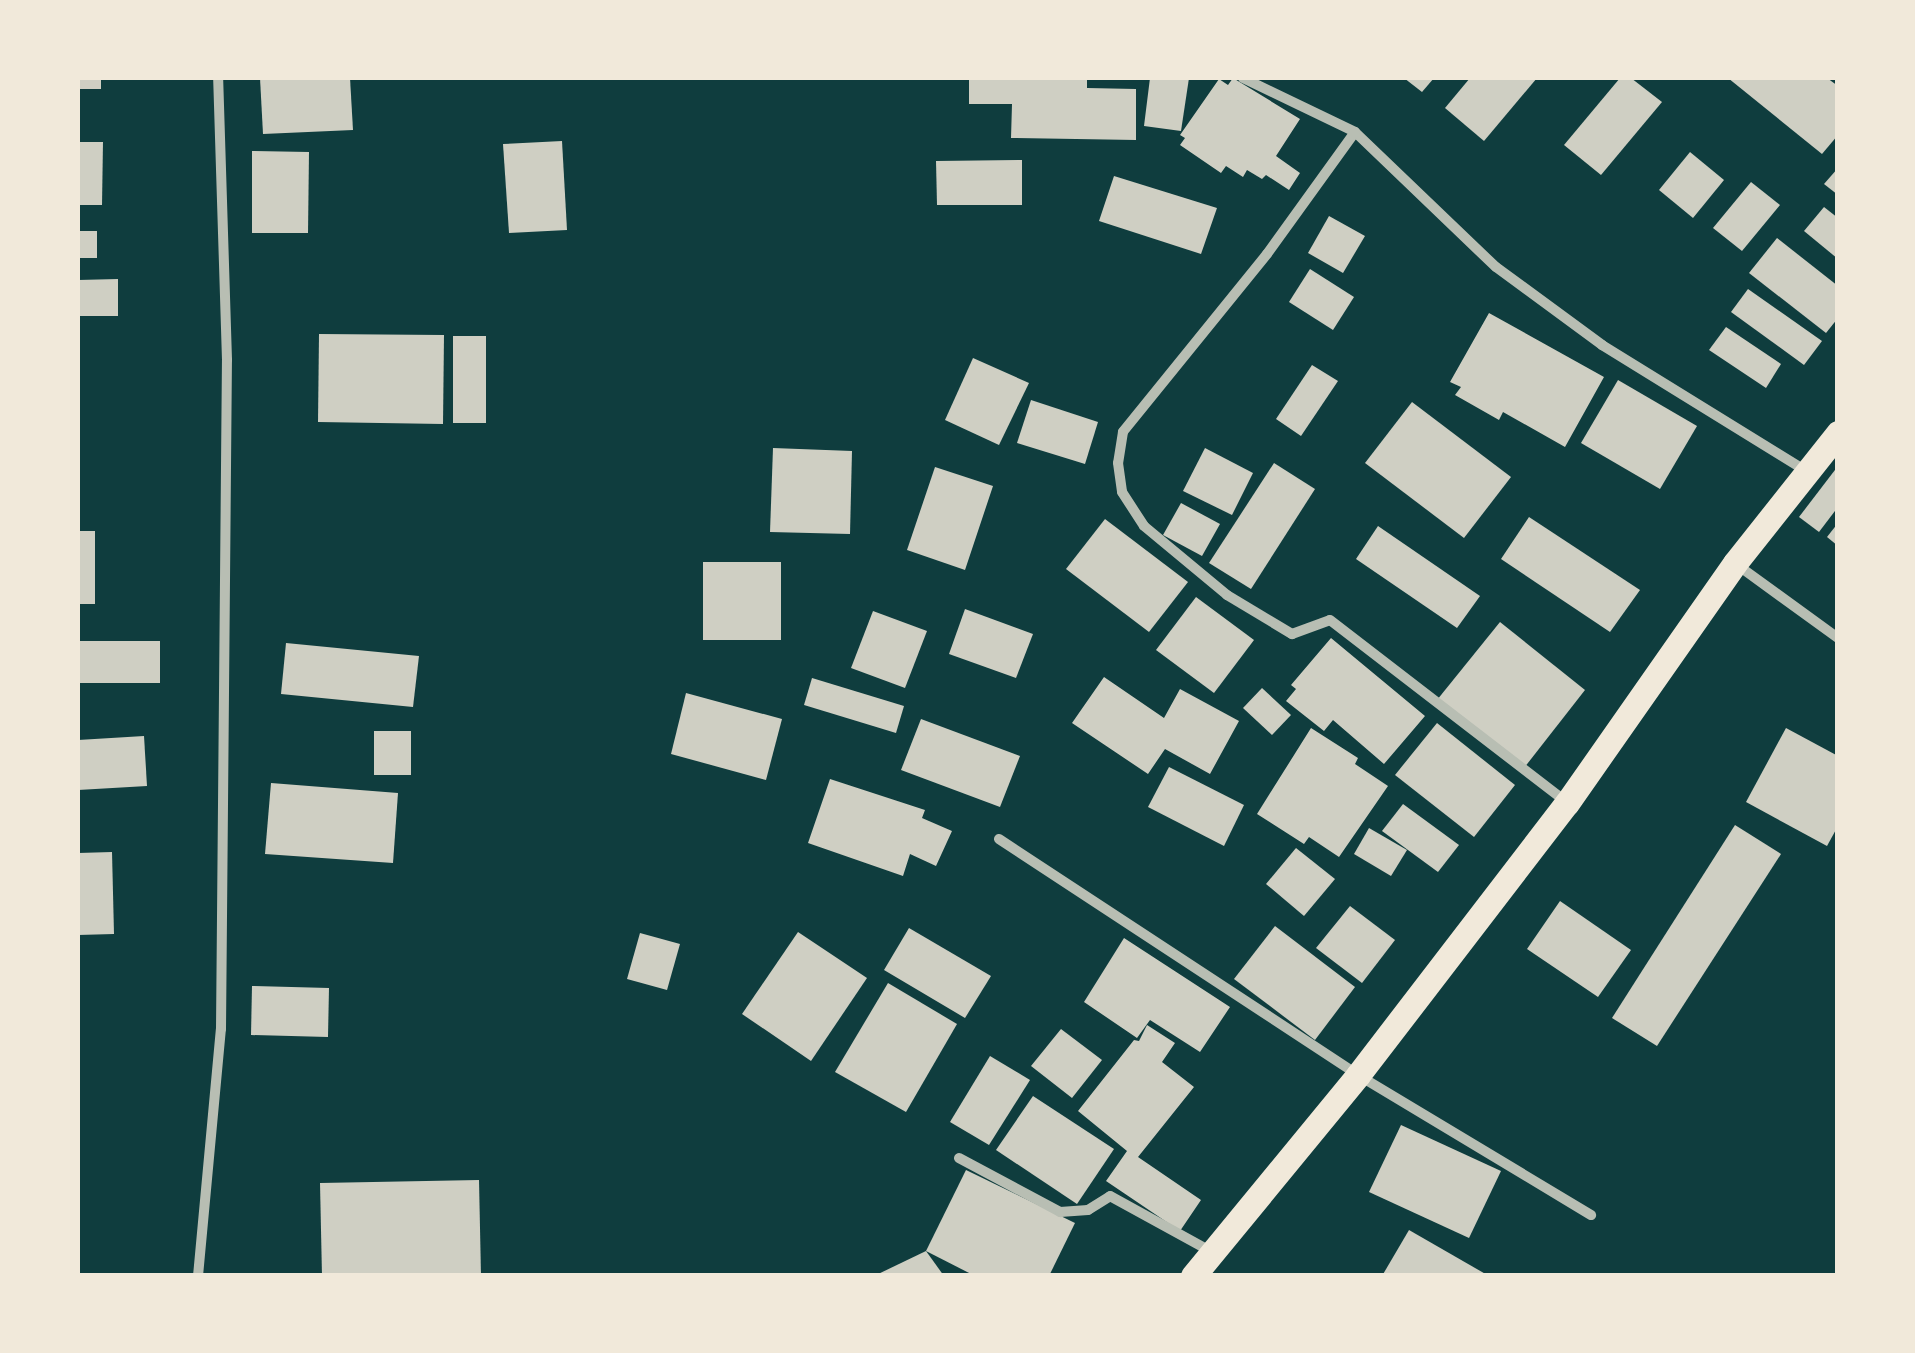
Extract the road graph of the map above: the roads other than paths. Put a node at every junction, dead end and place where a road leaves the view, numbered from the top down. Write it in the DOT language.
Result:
graph roads {
  1 [pos="218,78"];
  2 [pos="1243,78"];
  3 [pos="1274,78"];
  4 [pos="1266,92"];
  5 [pos="1355,132"];
  6 [pos="1838,433"];
  7 [pos="1806,471"];
  8 [pos="1736,563"];
  9 [pos="1838,638"];
  10 [pos="1567,803"];
  11 [pos="1000,839"];
  12 [pos="1358,1075"];
  13 [pos="959,1158"];
  14 [pos="1591,1215"];
  15 [pos="1211,1252"];
  16 [pos="198,1276"];
  17 [pos="1193,1276"];
  1 -- 16 [label="street"];
  2 -- 4 [label="street"];
  3 -- 4 [label="street"];
  4 -- 5 [label="street"];
  5 -- 7 [label="street"];
  5 -- 10 [label="street"];
  6 -- 7 [label="main road"];
  7 -- 8 [label="main road"];
  8 -- 9 [label="street"];
  8 -- 10 [label="main road"];
  10 -- 12 [label="main road"];
  11 -- 12 [label="street"];
  12 -- 14 [label="street"];
  12 -- 15 [label="main road"];
  13 -- 15 [label="street"];
  15 -- 17 [label="main road"];
}
